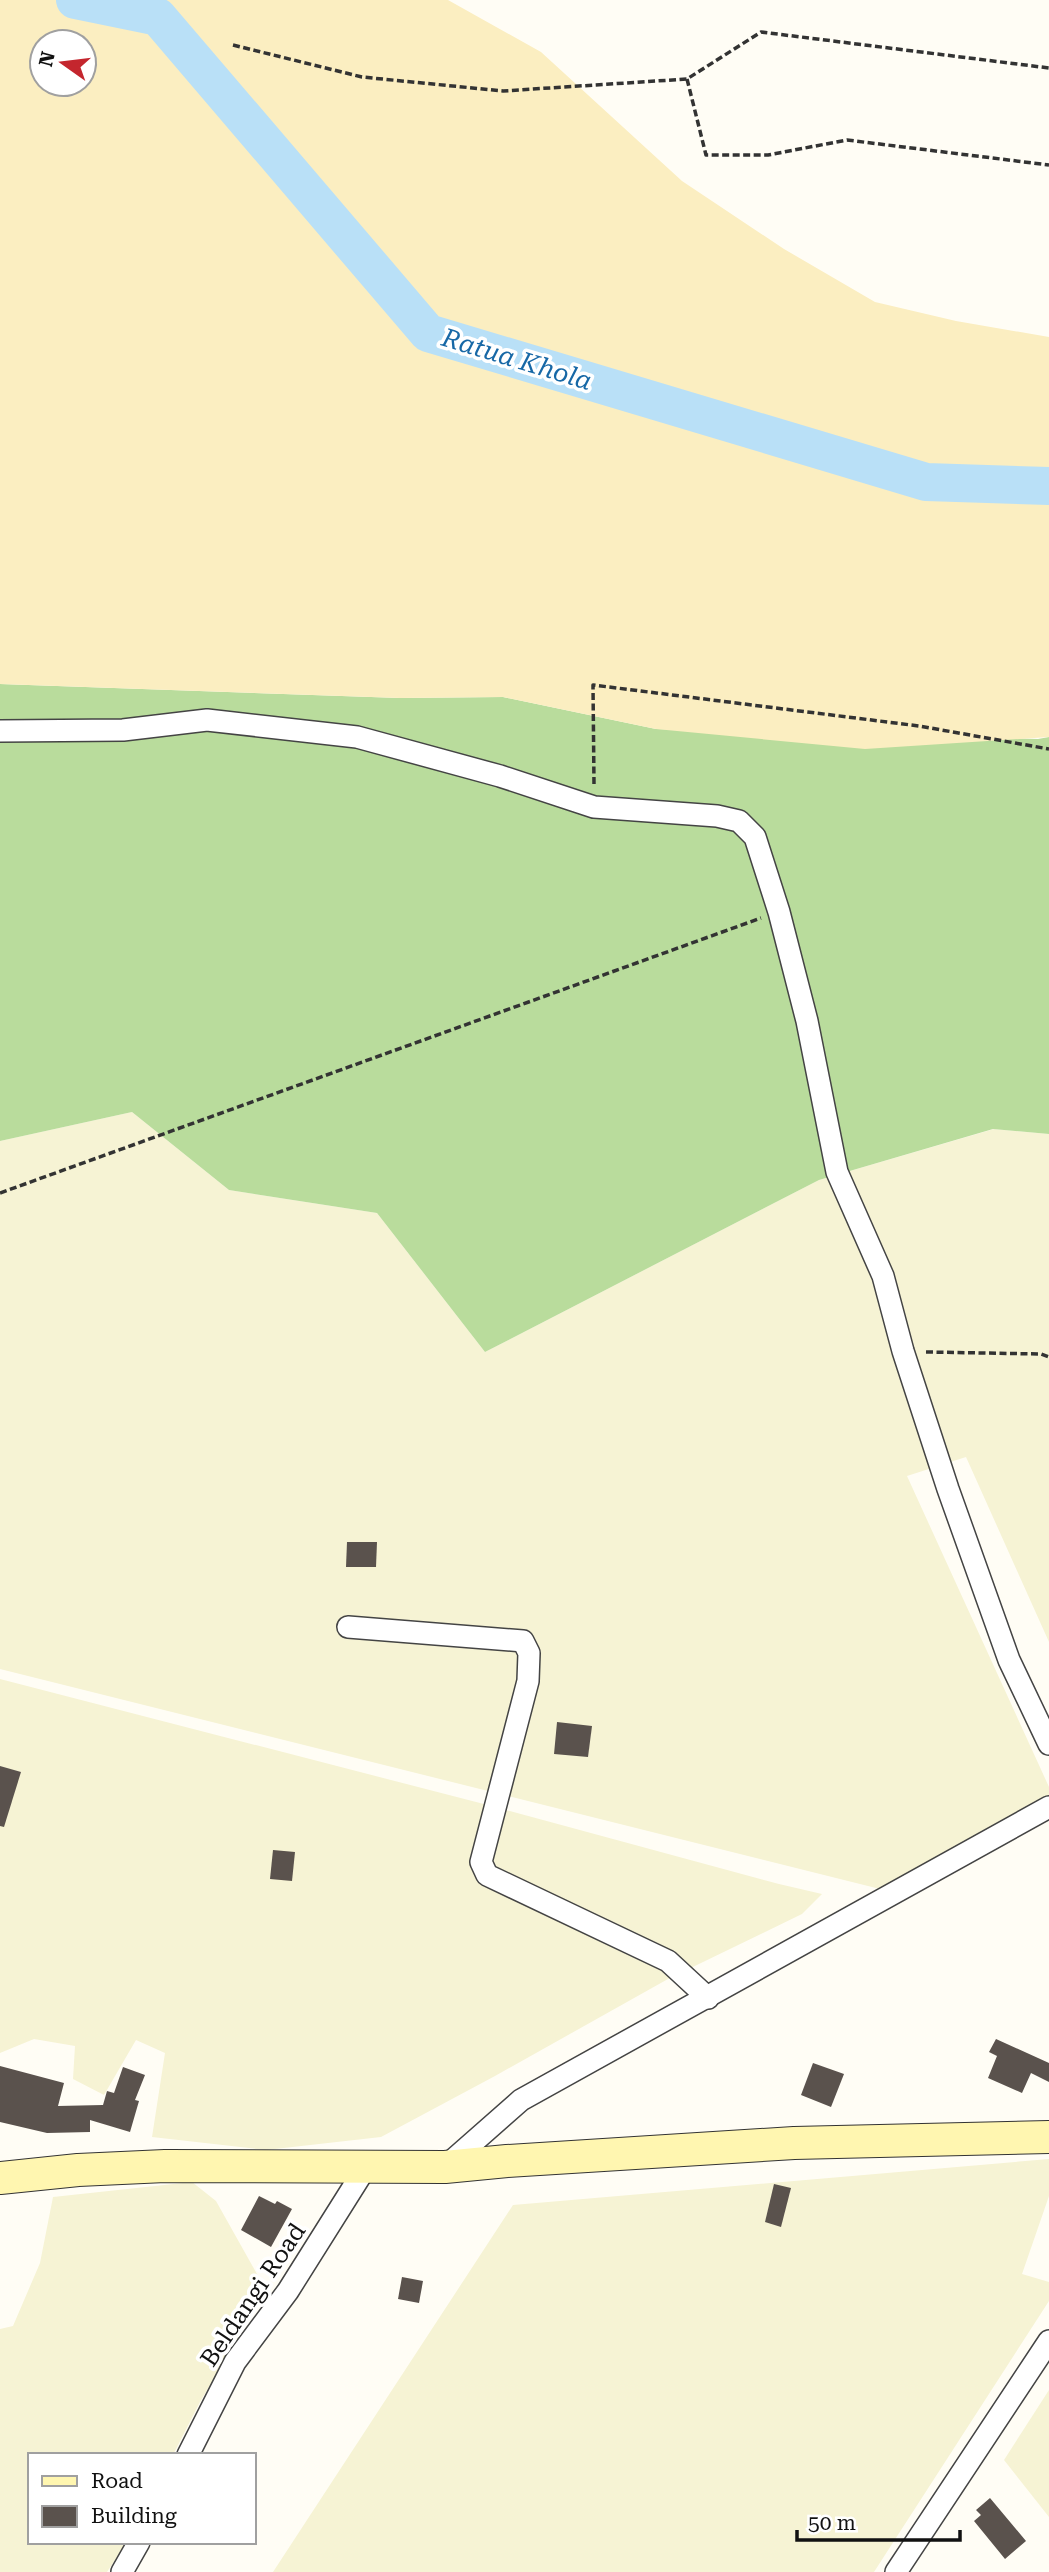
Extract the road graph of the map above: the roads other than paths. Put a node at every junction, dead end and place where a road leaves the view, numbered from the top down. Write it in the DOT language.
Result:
graph roads {
  1 [pos="0,731"];
  2 [pos="348,1627"];
  3 [pos="1049,1744"];
  4 [pos="1049,1807"];
  5 [pos="708,1997"];
  6 [pos="1049,2137"];
  7 [pos="445,2166"];
  8 [pos="366,2167"];
  9 [pos="0,2178"];
  10 [pos="1049,2341"];
  11 [pos="189,2453"];
  12 [pos="138,2544"];
  13 [pos="122,2572"];
  14 [pos="897,2572"];
  1 -- 3 [label="street"];
  2 -- 5 [label="street"];
  4 -- 5 [label="street"];
  5 -- 7 [label="street"];
  6 -- 7 [label="street"];
  7 -- 8 [label="street"];
  8 -- 9 [label="street"];
  8 -- 11 [label="street, Beldangi Road"];
  10 -- 14 [label="street"];
  12 -- 13 [label="street"];
}
